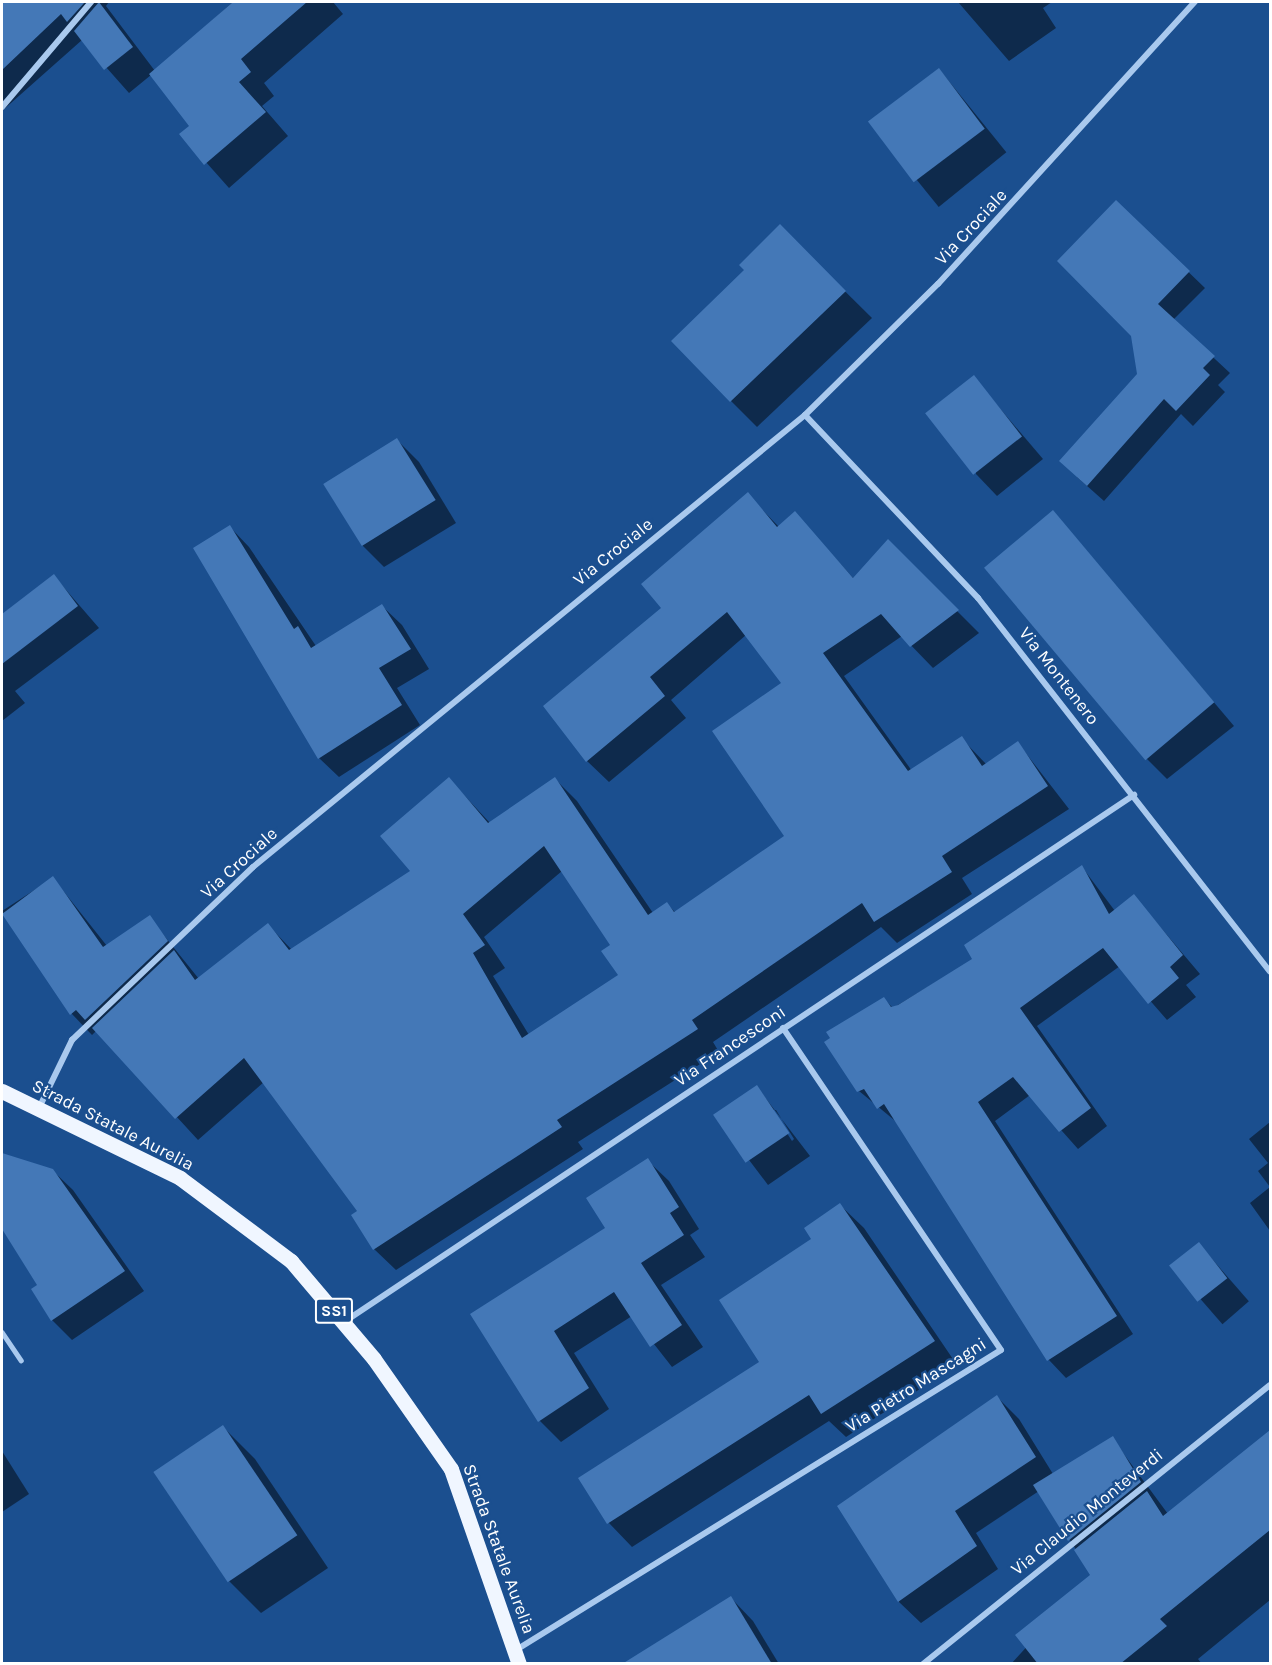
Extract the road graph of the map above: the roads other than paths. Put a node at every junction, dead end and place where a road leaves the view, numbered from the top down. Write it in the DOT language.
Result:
graph roads {
  1 [pos="91,2"];
  2 [pos="1195,2"];
  3 [pos="2,107"];
  4 [pos="805,414"];
  5 [pos="1134,795"];
  6 [pos="1270,972"];
  7 [pos="783,1028"];
  8 [pos="2,1091"];
  9 [pos="38,1108"];
  10 [pos="344,1323"];
  11 [pos="2,1332"];
  12 [pos="21,1360"];
  13 [pos="1270,1385"];
  14 [pos="517,1657"];
  15 [pos="923,1664"];
  1 -- 3 [label="street"];
  2 -- 4 [label="street, Via Crociale"];
  4 -- 5 [label="street, Via Montenero"];
  4 -- 9 [label="street, Via Crociale"];
  5 -- 6 [label="street, Via Montenero"];
  5 -- 7 [label="street, Via Francesconi"];
  7 -- 10 [label="street, Via Francesconi"];
  7 -- 14 [label="street, Via Pietro Mascagni"];
  8 -- 9 [label="main road, Strada Statale Aurelia / SS1"];
  9 -- 10 [label="main road, Strada Statale Aurelia / SS1"];
  10 -- 14 [label="main road, Strada Statale Aurelia / SS1"];
  11 -- 12 [label="lane"];
  13 -- 15 [label="street, Via Claudio Monteverdi"];
}
